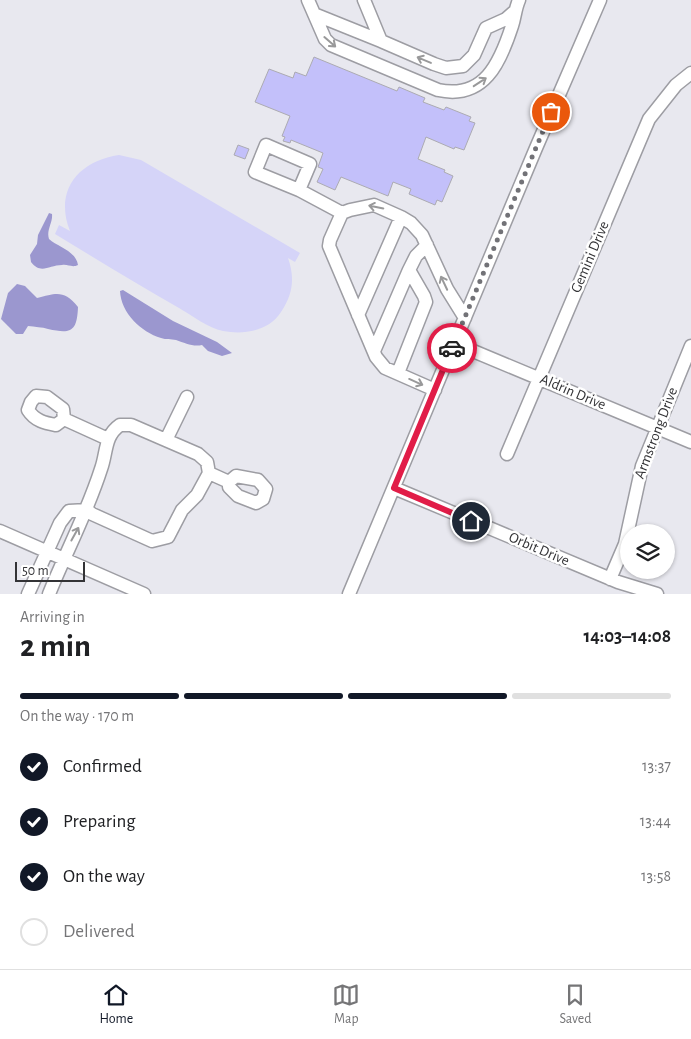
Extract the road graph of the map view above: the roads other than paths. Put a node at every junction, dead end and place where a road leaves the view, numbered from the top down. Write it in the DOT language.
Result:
graph roads {
  1 [pos="308,0"];
  2 [pos="364,0"];
  3 [pos="600,0"];
  4 [pos="517,6"];
  5 [pos="314,14"];
  6 [pos="380,41"];
  7 [pos="691,73"];
  8 [pos="299,190"];
  9 [pos="342,213"];
  10 [pos="401,217"];
  11 [pos="427,245"];
  12 [pos="409,270"];
  13 [pos="358,315"];
  14 [pos="465,318"];
  15 [pos="454,343"];
  16 [pos="691,346"];
  17 [pos="374,351"];
  18 [pos="398,373"];
  19 [pos="539,378"];
  20 [pos="435,390"];
  21 [pos="187,397"];
  22 [pos="64,419"];
  23 [pos="657,428"];
  24 [pos="108,439"];
  25 [pos="166,440"];
  26 [pos="691,442"];
  27 [pos="507,454"];
  28 [pos="209,473"];
  29 [pos="229,482"];
  30 [pos="394,488"];
  31 [pos="87,510"];
  32 [pos="0,531"];
  33 [pos="46,552"];
  34 [pos="63,559"];
  35 [pos="610,579"];
  36 [pos="28,594"];
  37 [pos="49,594"];
  38 [pos="144,594"];
  39 [pos="349,594"];
  40 [pos="657,594"];
  1 -- 5 [label="street"];
  2 -- 6 [label="street"];
  3 -- 14 [label="street"];
  5 -- 4 [label="street, one-way"];
  4 -- 6 [label="street, one-way"];
  5 -- 6 [label="street"];
  7 -- 19 [label="street, Gemini Drive"];
  8 -- 9 [label="street"];
  10 -- 9 [label="street, one-way"];
  9 -- 13 [label="street"];
  10 -- 11 [label="street"];
  10 -- 13 [label="street"];
  11 -- 12 [label="street"];
  14 -- 11 [label="street, one-way"];
  12 -- 17 [label="street"];
  12 -- 18 [label="street"];
  13 -- 17 [label="street"];
  14 -- 15 [label="street"];
  15 -- 19 [label="street, Aldrin Drive"];
  15 -- 20 [label="street"];
  16 -- 23 [label="street, Armstrong Drive"];
  17 -- 18 [label="street"];
  18 -- 20 [label="street, one-way"];
  19 -- 23 [label="street, Aldrin Drive"];
  19 -- 27 [label="street, Gemini Drive"];
  20 -- 30 [label="street"];
  21 -- 25 [label="street"];
  22 -- 24 [label="street"];
  23 -- 26 [label="street, Aldrin Drive"];
  23 -- 35 [label="street, Armstrong Drive"];
  24 -- 25 [label="street"];
  24 -- 31 [label="street"];
  25 -- 28 [label="street"];
  28 -- 29 [label="street"];
  28 -- 31 [label="street"];
  30 -- 35 [label="street, Orbit Drive"];
  30 -- 39 [label="street"];
  31 -- 33 [label="street"];
  34 -- 31 [label="street, one-way"];
  32 -- 33 [label="street"];
  33 -- 34 [label="street"];
  33 -- 36 [label="street"];
  34 -- 37 [label="street"];
  34 -- 38 [label="street"];
  35 -- 40 [label="street, Orbit Drive"];
}
